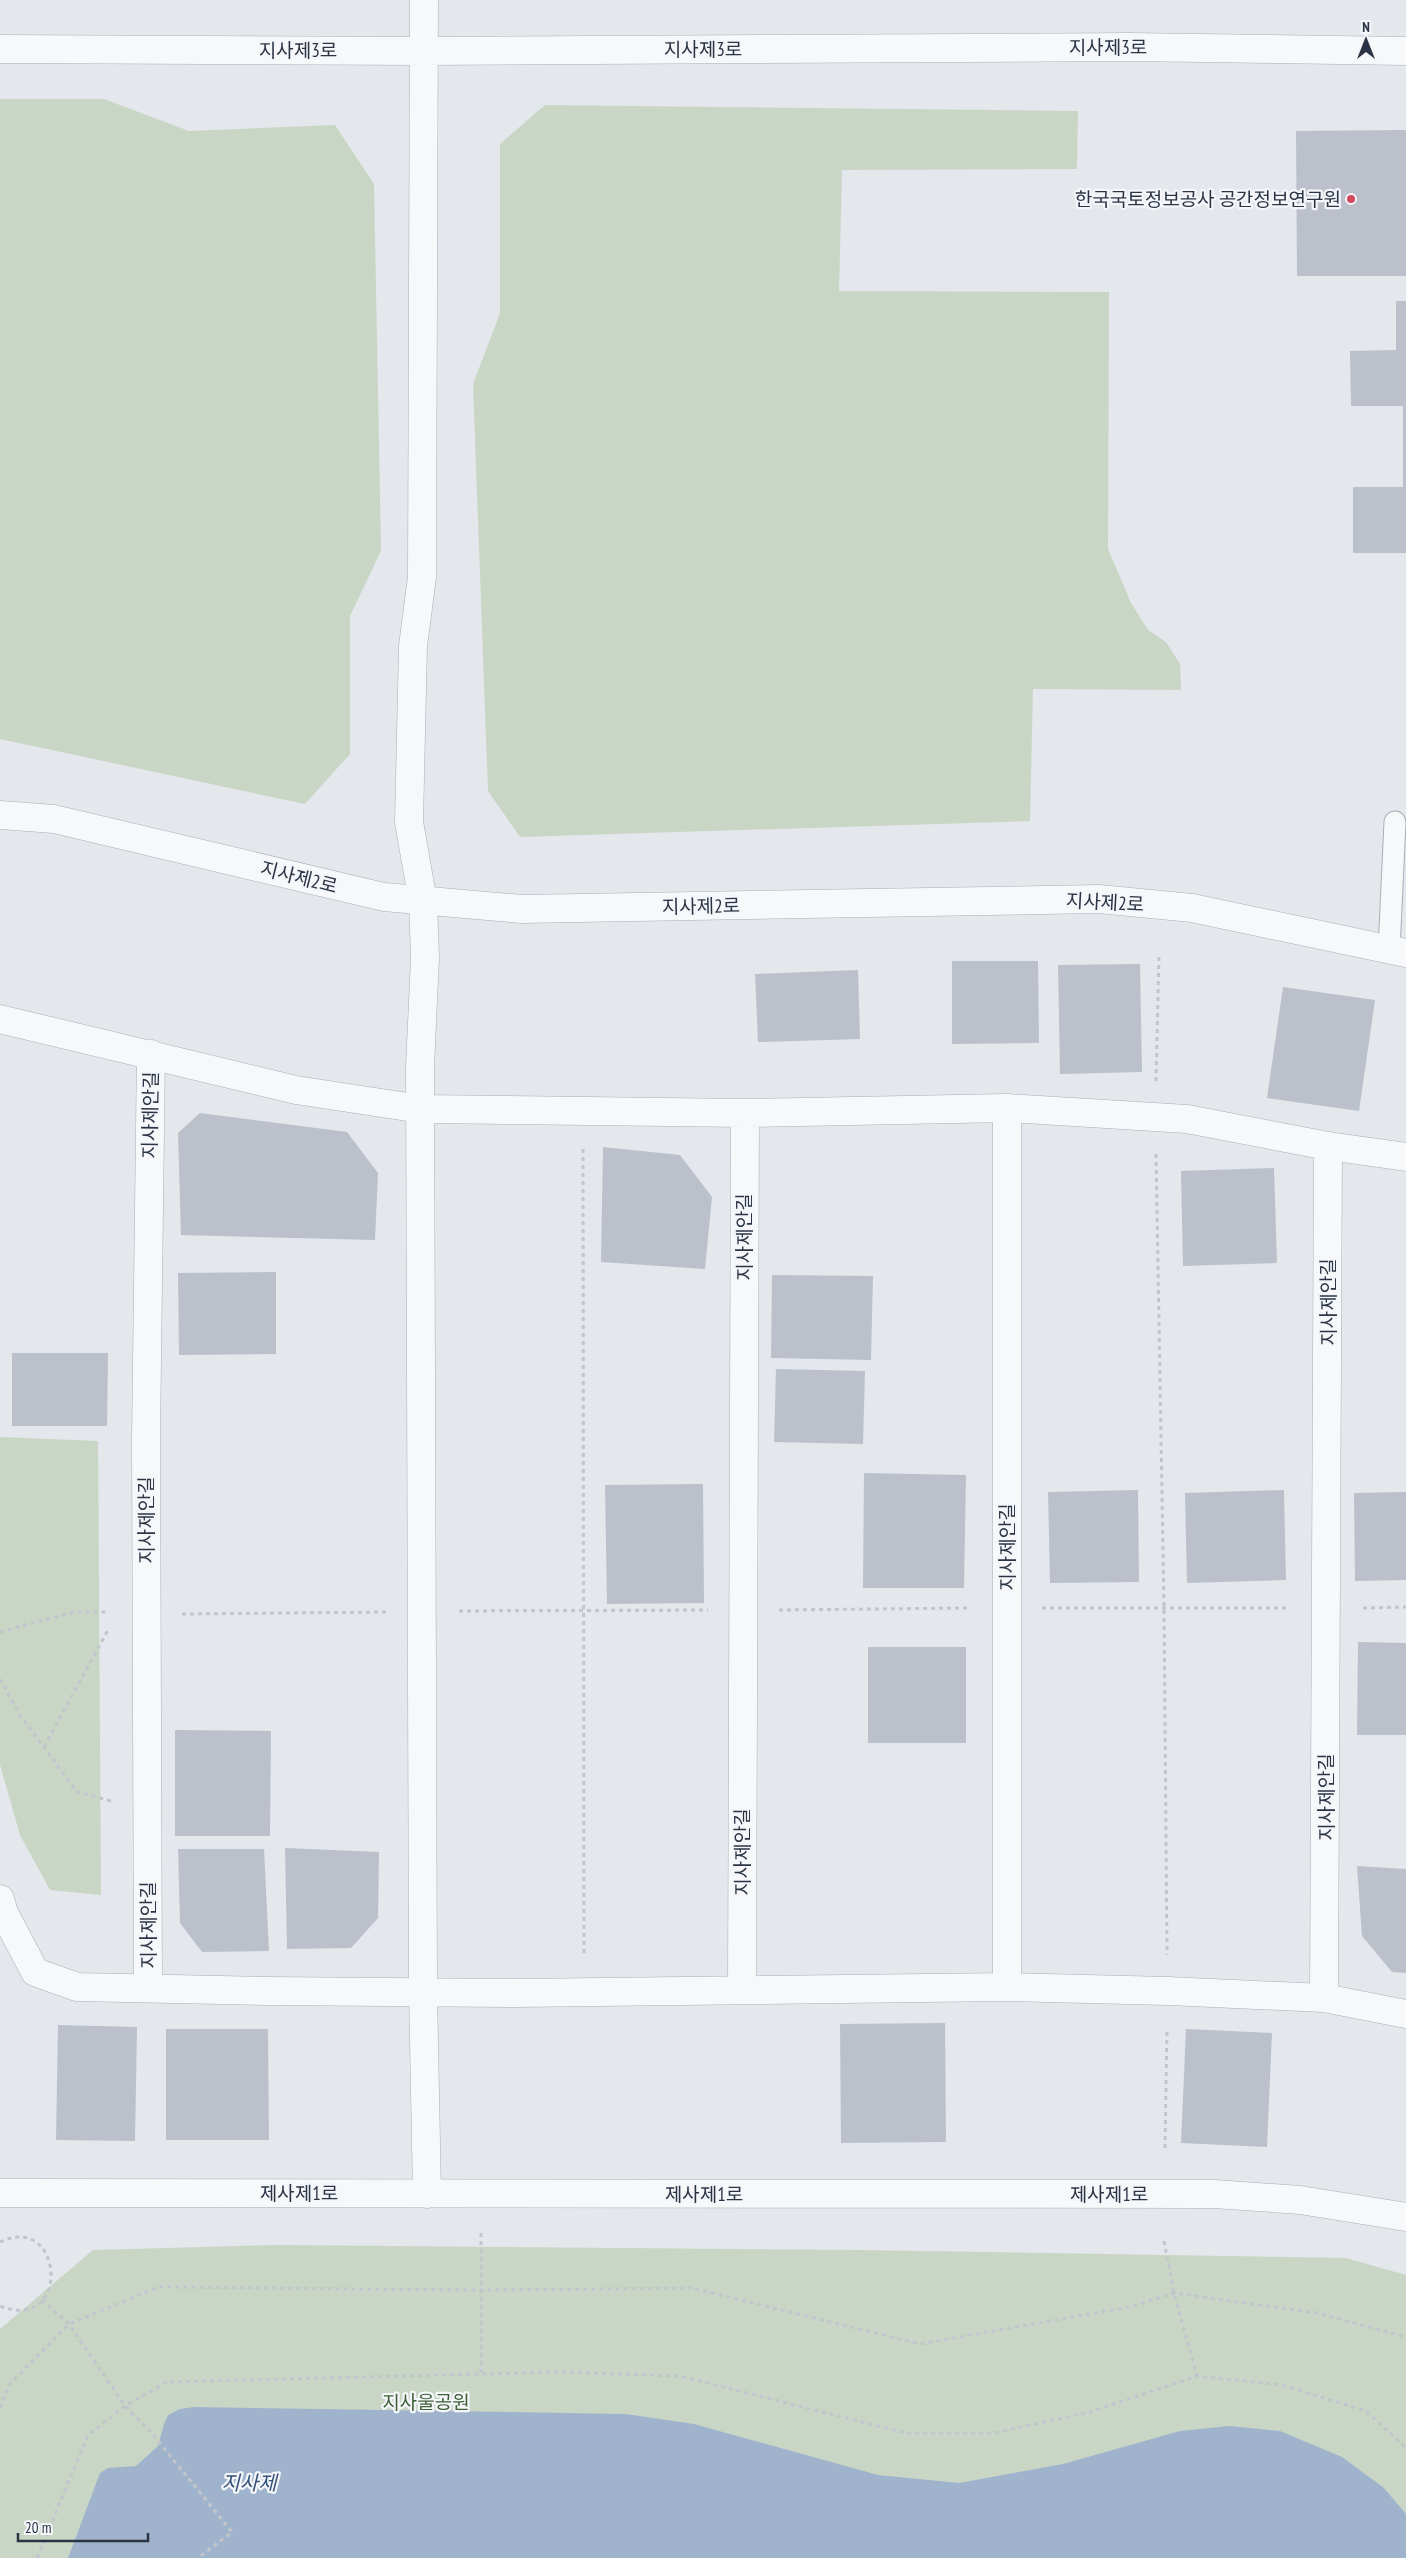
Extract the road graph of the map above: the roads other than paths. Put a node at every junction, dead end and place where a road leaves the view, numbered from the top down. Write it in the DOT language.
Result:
graph roads {
  1 [pos="424,0"];
  2 [pos="0,48"];
  3 [pos="424,51"];
  4 [pos="1406,51"];
  5 [pos="0,815"];
  6 [pos="1395,822"];
  7 [pos="423,902"];
  8 [pos="1397,952"];
  9 [pos="0,1019"];
  10 [pos="151,1054"];
  11 [pos="1007,1108"];
  12 [pos="421,1109"];
  13 [pos="745,1114"];
  14 [pos="1328,1146"];
  15 [pos="1406,1157"];
  16 [pos="0,1899"];
  17 [pos="148,1987"];
  18 [pos="1007,1987"];
  19 [pos="742,1990"];
  20 [pos="423,1992"];
  21 [pos="1324,1998"];
  22 [pos="1406,2014"];
  23 [pos="0,2193"];
  24 [pos="427,2194"];
  25 [pos="1406,2216"];
  1 -- 3 [label="street"];
  2 -- 3 [label="street, 지사제3로"];
  3 -- 4 [label="street, 지사제3로"];
  3 -- 7 [label="street"];
  5 -- 7 [label="street, 지사제2로"];
  6 -- 8 [label="lane"];
  7 -- 8 [label="street, 지사제2로"];
  7 -- 12 [label="street"];
  9 -- 10 [label="street, 지사제안길"];
  10 -- 12 [label="street, 지사제안길"];
  10 -- 17 [label="street, 지사제안길"];
  11 -- 13 [label="street, 지사제안길"];
  11 -- 14 [label="street, 지사제안길"];
  11 -- 18 [label="street, 지사제안길"];
  12 -- 13 [label="street, 지사제안길"];
  12 -- 20 [label="street"];
  13 -- 19 [label="street, 지사제안길"];
  14 -- 15 [label="street, 지사제안길"];
  14 -- 21 [label="street, 지사제안길"];
  16 -- 17 [label="street, 지사제안길"];
  17 -- 20 [label="street, 지사제안길"];
  18 -- 19 [label="street, 지사제안길"];
  18 -- 21 [label="street, 지사제안길"];
  19 -- 20 [label="street, 지사제안길"];
  20 -- 24 [label="street"];
  21 -- 22 [label="street, 지사제안길"];
  23 -- 24 [label="street, 제사제1로"];
  24 -- 25 [label="street, 제사제1로"];
}
